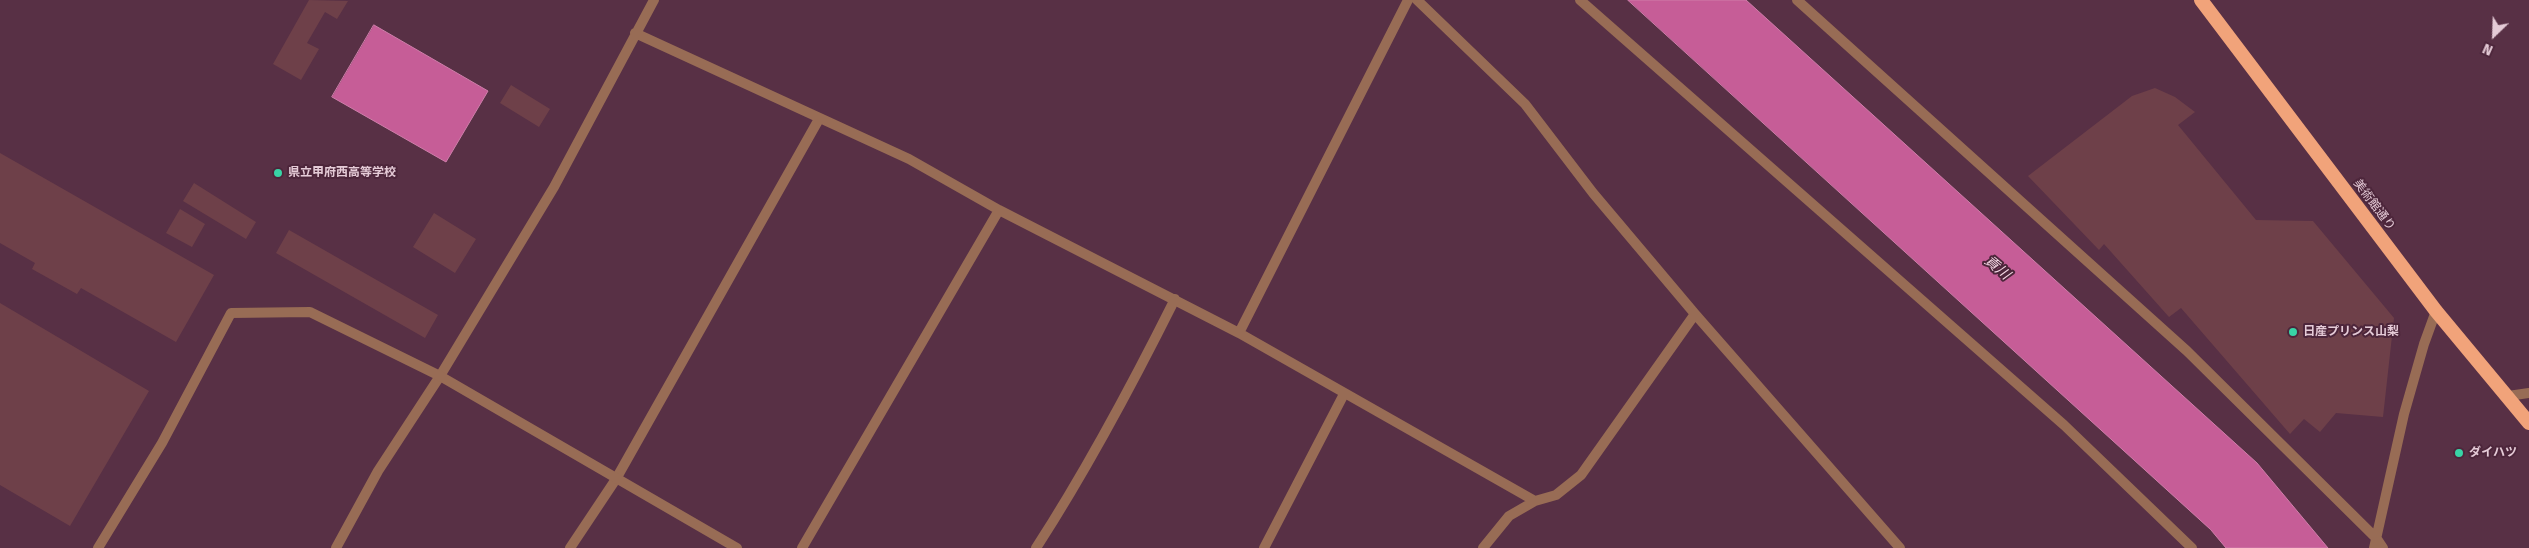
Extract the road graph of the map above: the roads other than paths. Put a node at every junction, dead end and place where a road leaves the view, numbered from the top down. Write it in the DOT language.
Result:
graph roads {
  1 [pos="654,0"];
  2 [pos="1408,0"];
  3 [pos="1417,0"];
  4 [pos="1580,0"];
  5 [pos="1797,0"];
  6 [pos="2201,0"];
  7 [pos="635,33"];
  8 [pos="819,119"];
  9 [pos="999,210"];
  10 [pos="1175,300"];
  11 [pos="2436,311"];
  12 [pos="1695,314"];
  13 [pos="1239,333"];
  14 [pos="440,376"];
  15 [pos="2529,393"];
  16 [pos="1344,394"];
  17 [pos="2508,396"];
  18 [pos="2529,422"];
  19 [pos="616,479"];
  20 [pos="1535,501"];
  21 [pos="2378,545"];
  22 [pos="98,548"];
  23 [pos="336,548"];
  24 [pos="570,548"];
  25 [pos="737,548"];
  26 [pos="802,548"];
  27 [pos="1036,548"];
  28 [pos="1264,548"];
  29 [pos="1483,548"];
  30 [pos="1900,548"];
  31 [pos="2192,548"];
  1 -- 7 [label="street"];
  2 -- 13 [label="street"];
  3 -- 12 [label="street"];
  4 -- 31 [label="street"];
  5 -- 21 [label="street"];
  6 -- 11 [label="highway, 美術館通り"];
  7 -- 8 [label="street"];
  7 -- 14 [label="street"];
  8 -- 9 [label="street"];
  8 -- 19 [label="street"];
  9 -- 10 [label="street"];
  9 -- 26 [label="street"];
  10 -- 13 [label="street"];
  10 -- 27 [label="street"];
  11 -- 17 [label="highway, 美術館通り"];
  11 -- 21 [label="street"];
  12 -- 20 [label="street"];
  12 -- 30 [label="street"];
  13 -- 16 [label="street"];
  14 -- 19 [label="street"];
  14 -- 22 [label="street"];
  14 -- 23 [label="street"];
  15 -- 17 [label="street"];
  16 -- 20 [label="street"];
  16 -- 28 [label="street"];
  17 -- 18 [label="highway, 美術館通り"];
  19 -- 24 [label="street"];
  19 -- 25 [label="street"];
  20 -- 29 [label="street"];
}
